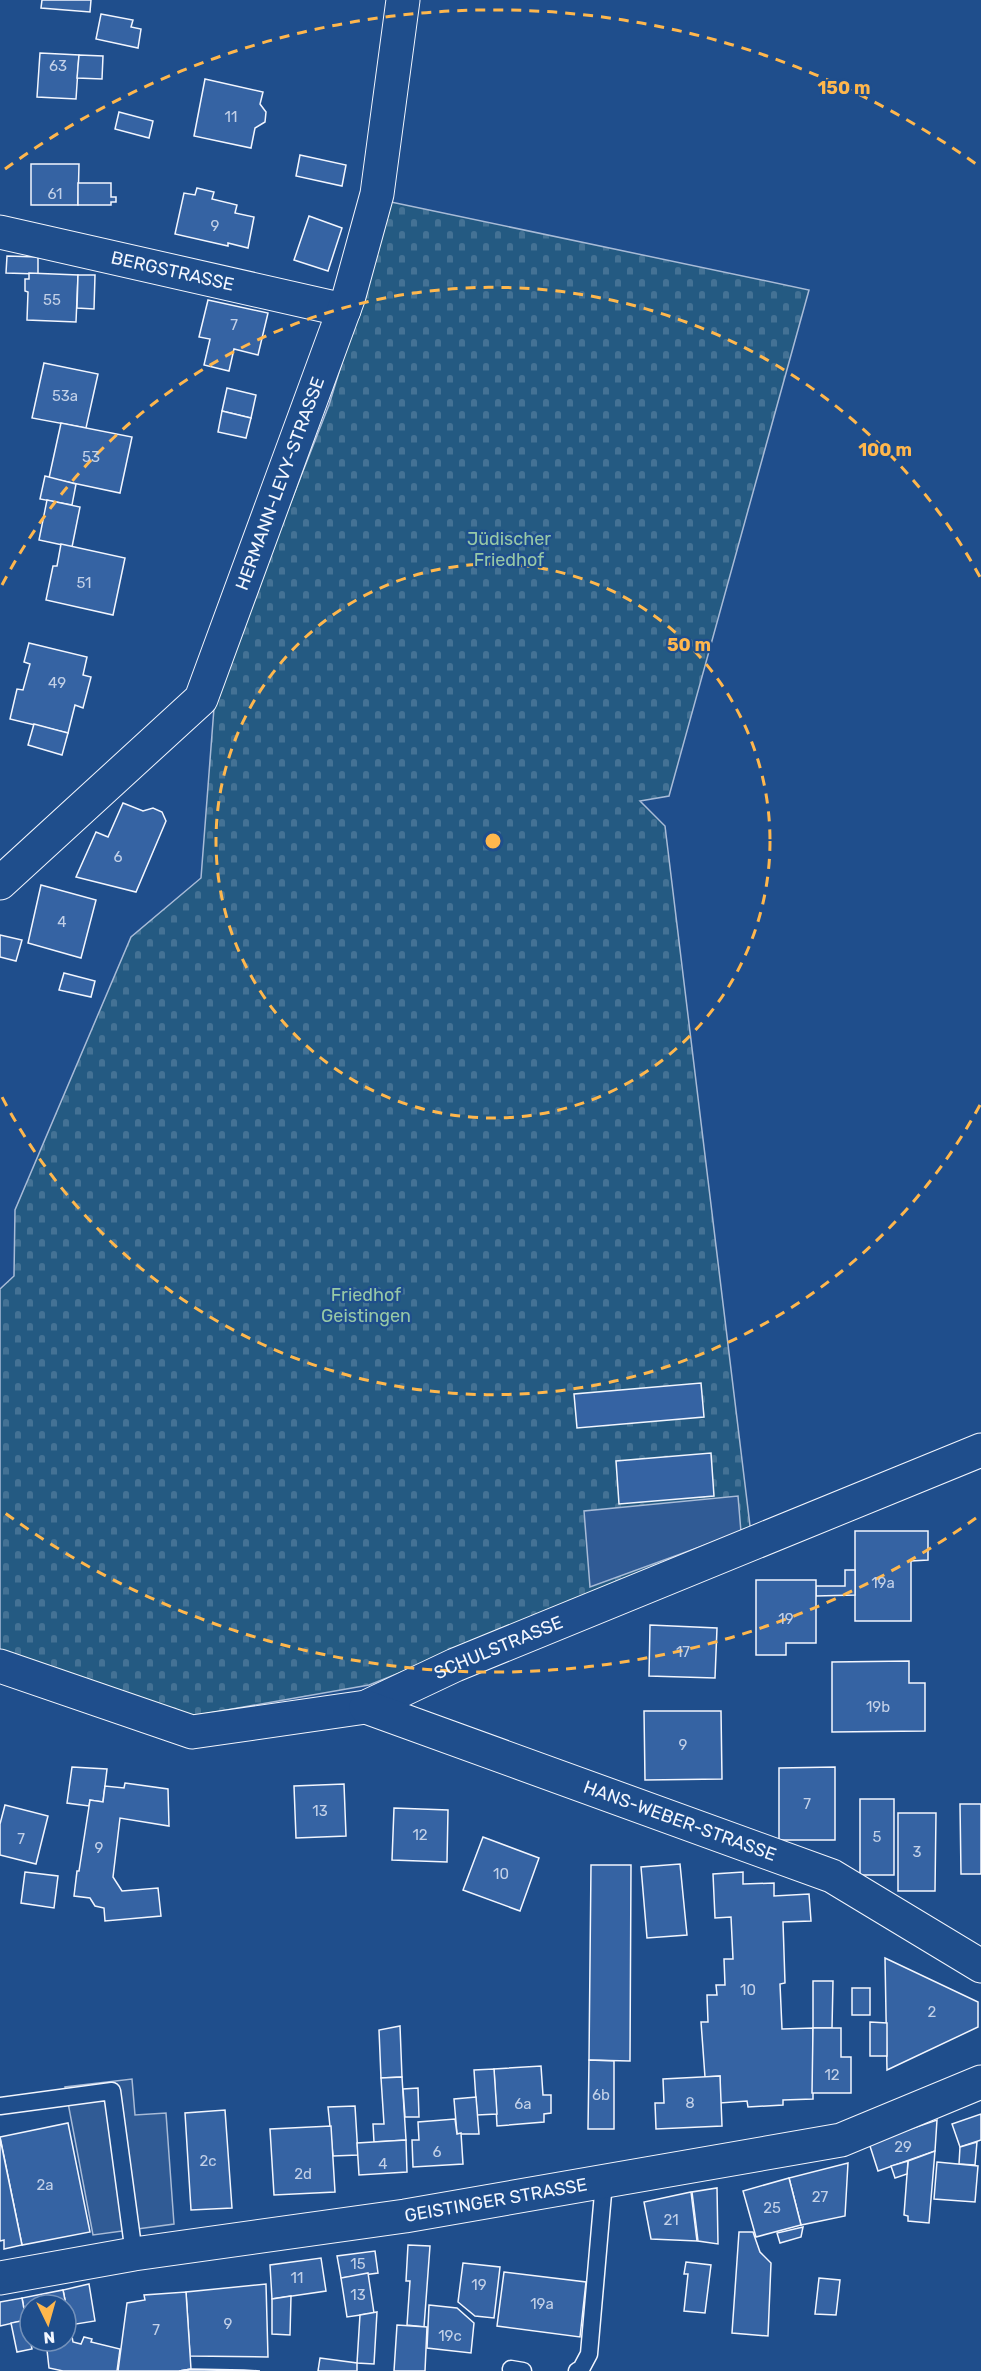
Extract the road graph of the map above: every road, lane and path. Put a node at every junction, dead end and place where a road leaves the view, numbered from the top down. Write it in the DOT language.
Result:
graph roads {
  1 [pos="403,0"];
  2 [pos="0,232"];
  3 [pos="344,310"];
  4 [pos="0,883"];
  5 [pos="981,1450"];
  6 [pos="0,1666"];
  7 [pos="366,1707"];
  8 [pos="981,1966"];
  9 [pos="981,2082"];
  10 [pos="0,2106"];
  11 [pos="604,2182"];
  12 [pos="134,2254"];
  13 [pos="0,2278"];
  14 [pos="577,2371"];
  1 -- 3 [label="street, HERMANN-LEVY-STRASSE"];
  2 -- 3 [label="street, BERGSTRASSE"];
  3 -- 4 [label="street, HERMANN-LEVY-STRASSE"];
  5 -- 7 [label="street, SCHULSTRASSE"];
  6 -- 7 [label="street, SCHULSTRASSE"];
  7 -- 8 [label="street, HANS-WEBER-STRASSE"];
  9 -- 11 [label="street, GEISTINGER STRASSE"];
  10 -- 12 [label="lane"];
  11 -- 12 [label="street, GEISTINGER STRASSE"];
  11 -- 14 [label="lane"];
  12 -- 13 [label="street, GEISTINGER STRASSE"];
}
